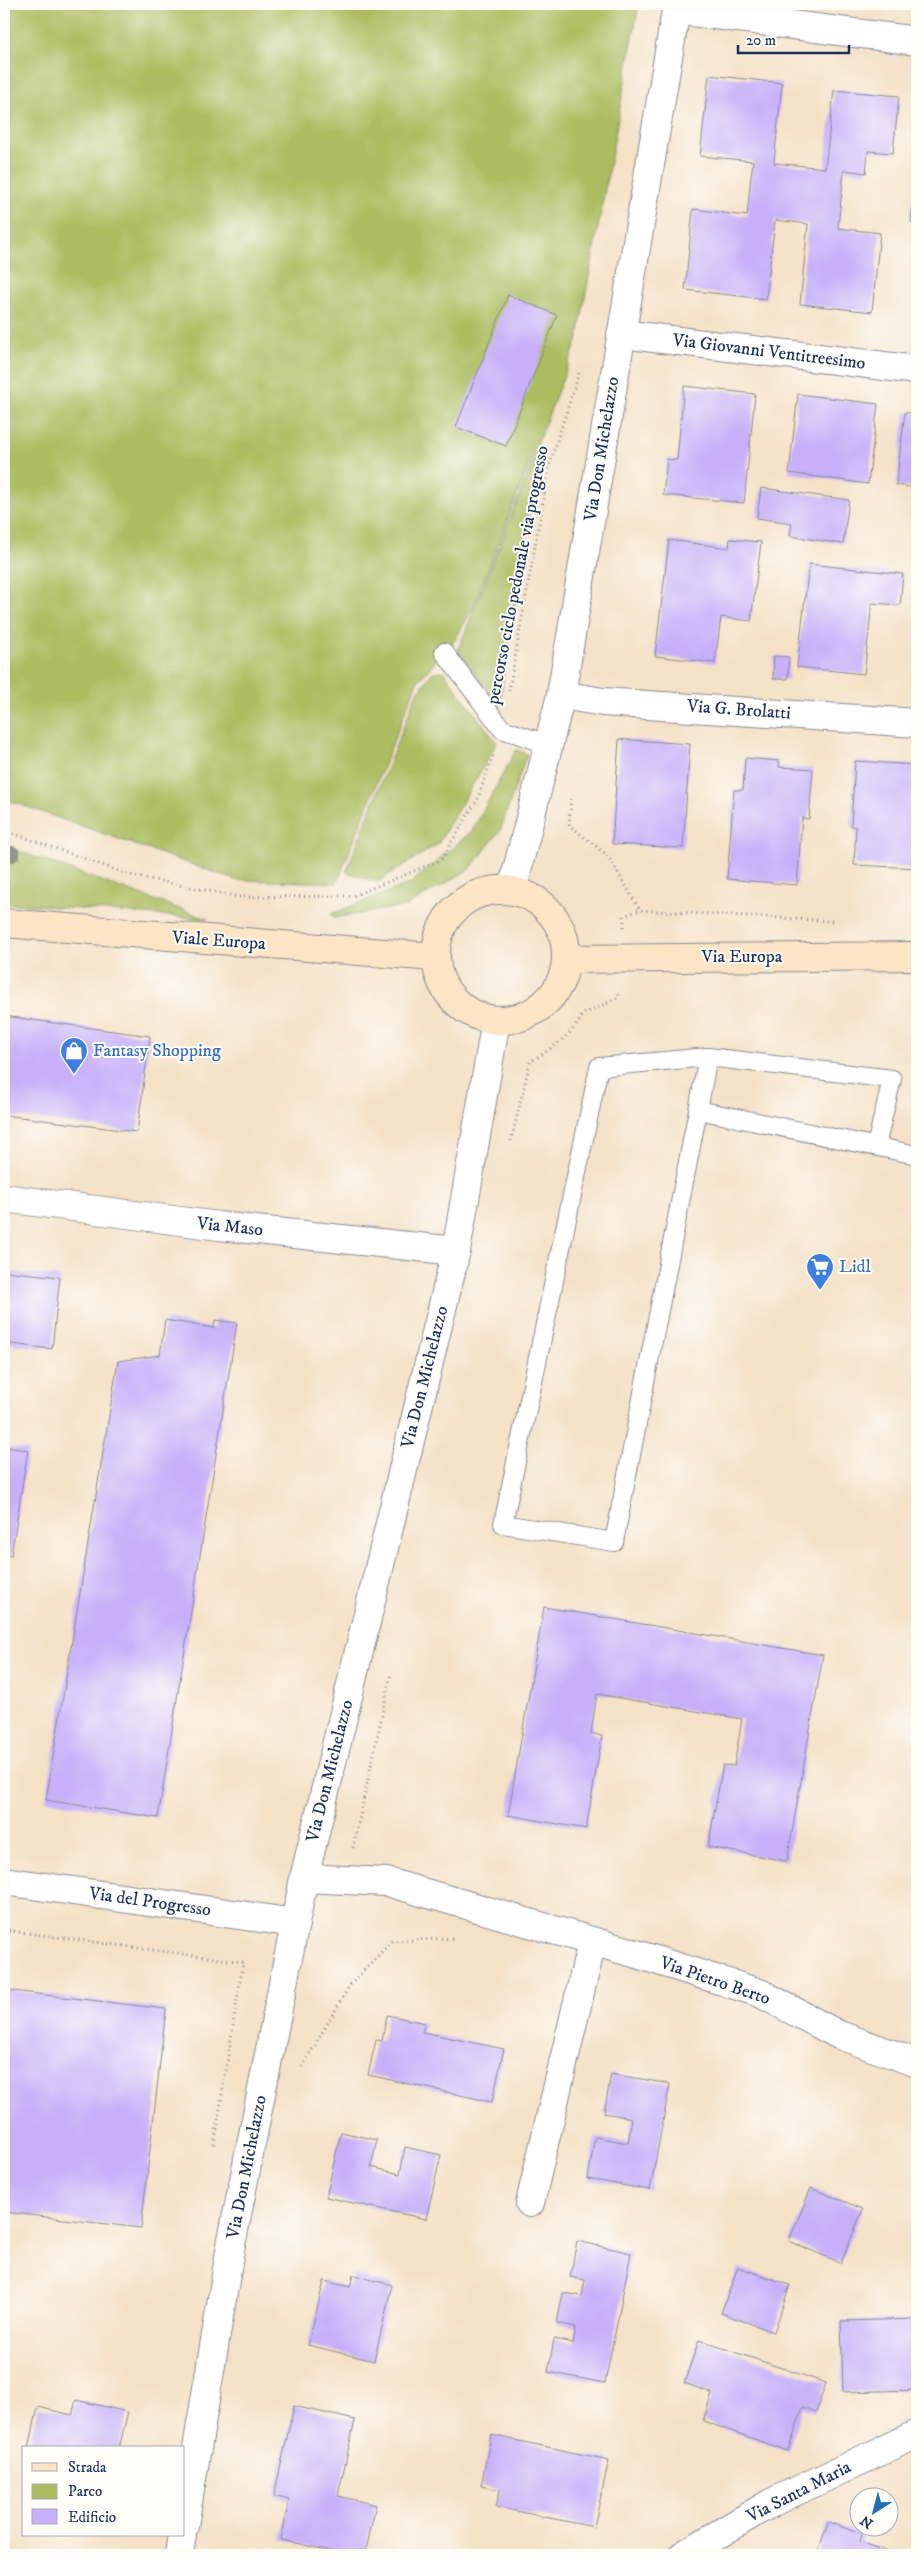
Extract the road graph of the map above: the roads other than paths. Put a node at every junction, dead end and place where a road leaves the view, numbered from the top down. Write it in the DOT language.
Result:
graph roads {
  1 [pos="677,7"];
  2 [pos="917,41"];
  3 [pos="621,334"];
  4 [pos="917,370"];
  5 [pos="444,652"];
  6 [pos="561,695"];
  7 [pos="917,723"];
  8 [pos="550,745"];
  9 [pos="512,890"];
  10 [pos="4,923"];
  11 [pos="917,956"];
  12 [pos="435,957"];
  13 [pos="566,959"];
  14 [pos="496,1020"];
  15 [pos="708,1057"];
  16 [pos="698,1110"];
  17 [pos="876,1146"];
  18 [pos="917,1155"];
  19 [pos="4,1198"];
  20 [pos="456,1251"];
  21 [pos="304,1878"];
  22 [pos="4,1881"];
  23 [pos="295,1923"];
  24 [pos="592,1942"];
  25 [pos="917,2063"];
  26 [pos="530,2203"];
  27 [pos="917,2434"];
  28 [pos="185,2520"];
  29 [pos="182,2536"];
  30 [pos="179,2555"];
  31 [pos="683,2555"];
  1 -- 2 [label="street"];
  1 -- 3 [label="street, Via Don Michelazzo"];
  3 -- 4 [label="street, Via Giovanni Ventitreesimo"];
  3 -- 6 [label="street, Via Don Michelazzo"];
  5 -- 8 [label="lane"];
  6 -- 7 [label="street, Via G. Brolatti"];
  6 -- 8 [label="street, Via Don Michelazzo"];
  8 -- 9 [label="street, Via Don Michelazzo"];
  9 -- 12 [label="main road"];
  9 -- 13 [label="main road"];
  10 -- 12 [label="main road, Viale Europa"];
  11 -- 13 [label="main road, Via Europa"];
  12 -- 14 [label="main road"];
  13 -- 14 [label="main road"];
  14 -- 20 [label="street, Via Don Michelazzo"];
  15 -- 16 [label="lane"];
  15 -- 16 [label="lane"];
  15 -- 17 [label="lane"];
  16 -- 17 [label="lane"];
  17 -- 18 [label="lane"];
  19 -- 20 [label="street, Via Maso"];
  20 -- 21 [label="street, Via Don Michelazzo"];
  21 -- 23 [label="street, Via Don Michelazzo"];
  21 -- 24 [label="street, Via Pietro Berto"];
  22 -- 23 [label="street, Via del Progresso"];
  23 -- 28 [label="street, Via Don Michelazzo"];
  24 -- 25 [label="street, Via Pietro Berto"];
  24 -- 26 [label="street"];
  27 -- 31 [label="street, Via Santa Maria"];
  29 -- 30 [label="street"];
}
